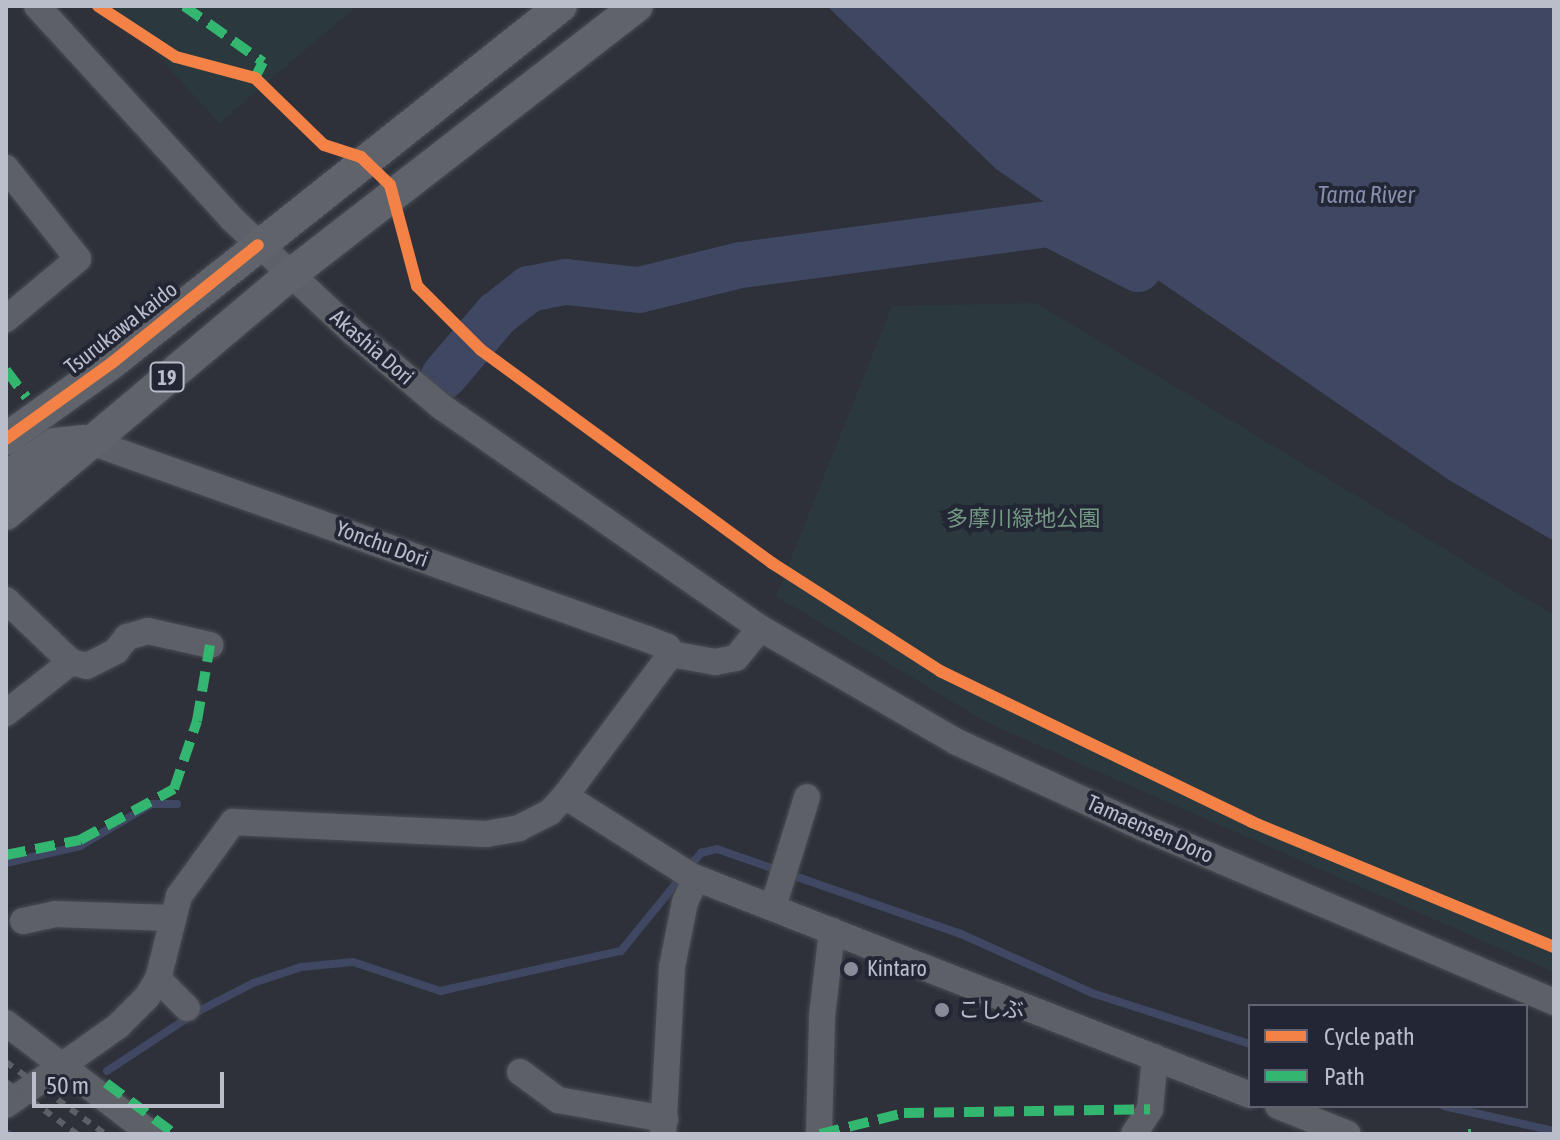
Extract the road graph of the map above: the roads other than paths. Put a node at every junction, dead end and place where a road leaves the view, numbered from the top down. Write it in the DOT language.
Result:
graph roads {
  1 [pos="37,6"];
  2 [pos="561,6"];
  3 [pos="637,6"];
  4 [pos="6,168"];
  5 [pos="258,245"];
  6 [pos="290,275"];
  7 [pos="6,319"];
  8 [pos="6,439"];
  9 [pos="88,441"];
  10 [pos="6,477"];
  11 [pos="6,514"];
  12 [pos="6,600"];
  13 [pos="760,628"];
  14 [pos="210,645"];
  15 [pos="680,655"];
  16 [pos="71,662"];
  17 [pos="6,713"];
  18 [pos="565,796"];
  19 [pos="807,797"];
  20 [pos="689,874"];
  21 [pos="780,886"];
  22 [pos="171,918"];
  23 [pos="23,921"];
  24 [pos="832,931"];
  25 [pos="158,979"];
  26 [pos="1554,1002"];
  27 [pos="187,1008"];
  28 [pos="6,1023"];
  29 [pos="1155,1057"];
  30 [pos="60,1065"];
  31 [pos="520,1072"];
  32 [pos="1248,1094"];
  33 [pos="6,1105"];
  34 [pos="1283,1108"];
  35 [pos="664,1127"];
  36 [pos="151,1134"];
  37 [pos="819,1134"];
  38 [pos="1134,1134"];
  39 [pos="1348,1134"];
  1 -- 5 [label="street, Akashia Dori"];
  2 -- 5 [label="main road, Tsurukawa kaido / 19"];
  3 -- 6 [label="main road, 19"];
  4 -- 7 [label="street"];
  5 -- 6 [label="street, Akashia Dori"];
  5 -- 8 [label="main road, Tsurukawa kaido / 19"];
  6 -- 9 [label="main road, 19"];
  6 -- 13 [label="street, Akashia Dori"];
  9 -- 10 [label="main road, 19"];
  9 -- 11 [label="main road, 19"];
  9 -- 15 [label="street, Yonchu Dori"];
  12 -- 16 [label="street"];
  13 -- 15 [label="street"];
  13 -- 26 [label="street, Tamaensen Doro"];
  14 -- 16 [label="street"];
  15 -- 18 [label="street"];
  16 -- 17 [label="street"];
  18 -- 20 [label="street"];
  18 -- 22 [label="street"];
  19 -- 21 [label="street"];
  20 -- 21 [label="street"];
  20 -- 35 [label="street"];
  21 -- 24 [label="street"];
  22 -- 23 [label="street"];
  22 -- 25 [label="street"];
  24 -- 29 [label="street"];
  24 -- 37 [label="street"];
  25 -- 27 [label="street"];
  25 -- 30 [label="street"];
  28 -- 30 [label="street"];
  29 -- 32 [label="street"];
  29 -- 38 [label="street"];
  30 -- 33 [label="street"];
  30 -- 36 [label="street"];
  31 -- 35 [label="street"];
  34 -- 39 [label="street"];
}
